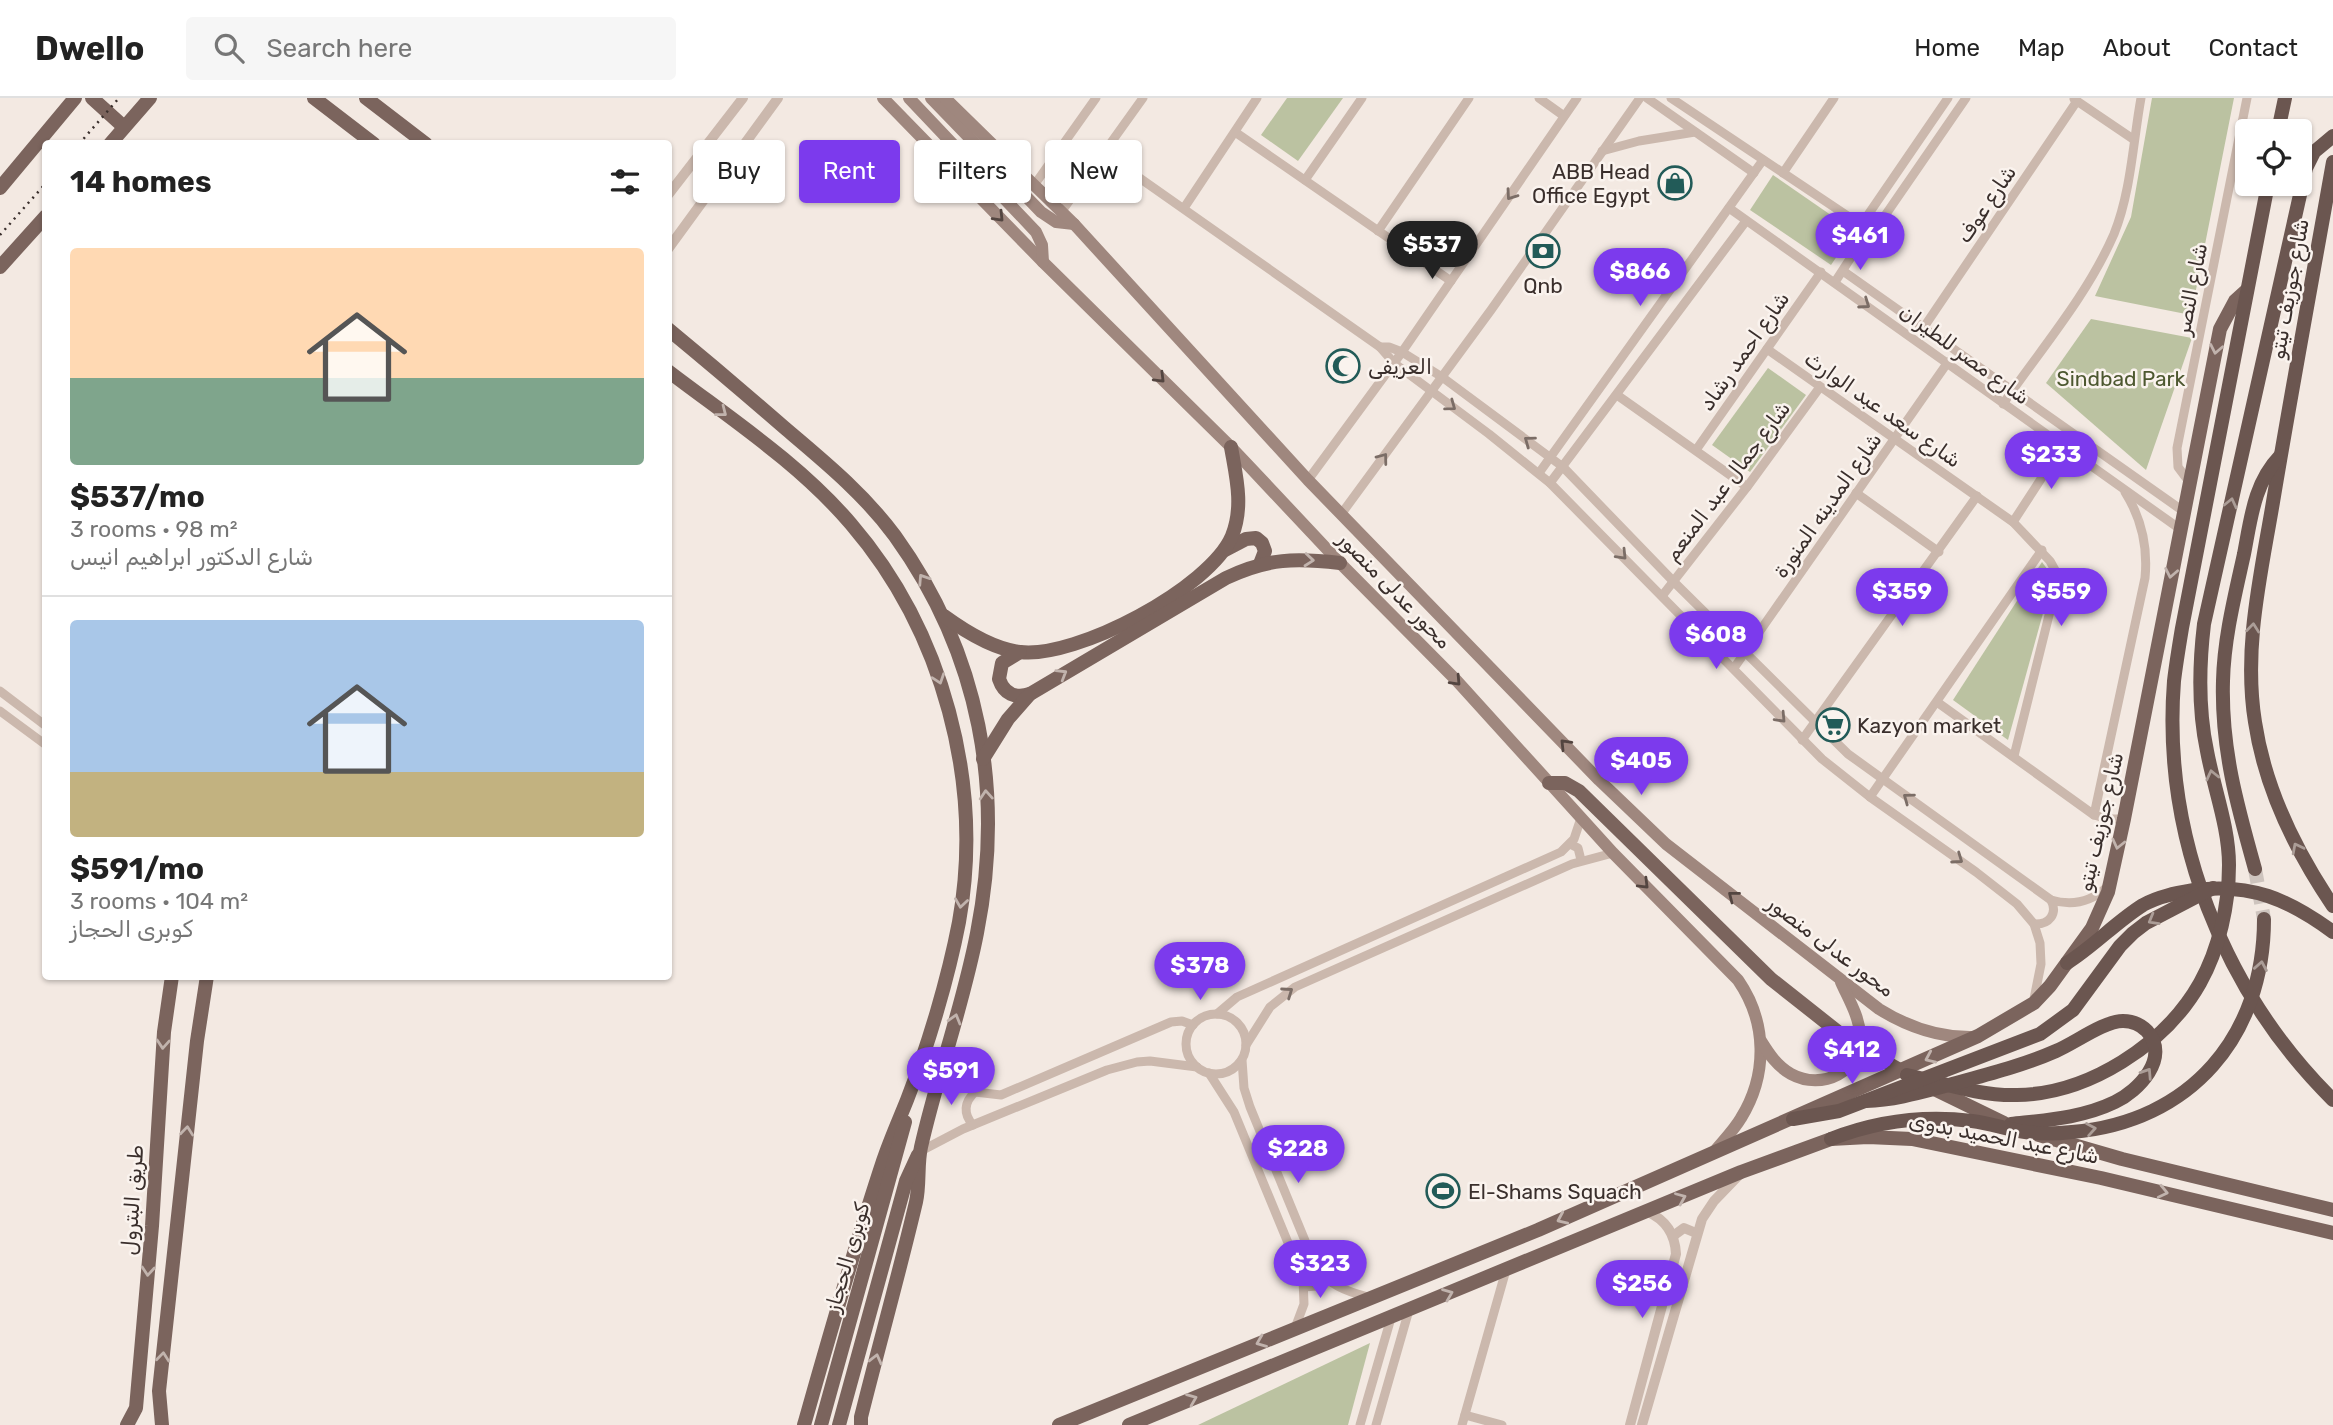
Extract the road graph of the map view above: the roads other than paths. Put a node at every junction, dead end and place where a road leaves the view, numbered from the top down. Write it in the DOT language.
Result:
graph roads {
  1 [pos="75,98"];
  2 [pos="92,98"];
  3 [pos="150,98"];
  4 [pos="314,98"];
  5 [pos="366,98"];
  6 [pos="743,98"];
  7 [pos="778,98"];
  8 [pos="883,98"];
  9 [pos="909,98"];
  10 [pos="931,98"];
  11 [pos="945,98"];
  12 [pos="1096,98"];
  13 [pos="1143,98"];
  14 [pos="1257,98"];
  15 [pos="1362,98"];
  16 [pos="1469,98"];
  17 [pos="1539,98"];
  18 [pos="1577,98"];
  19 [pos="1640,98"];
  20 [pos="1647,98"];
  21 [pos="1671,98"];
  22 [pos="1834,98"];
  23 [pos="1948,98"];
  24 [pos="1966,98"];
  25 [pos="2141,98"];
  26 [pos="2247,98"];
  27 [pos="2285,98"];
  28 [pos="2075,100"];
  29 [pos="1564,116"];
  30 [pos="2281,119"];
  31 [pos="124,127"];
  32 [pos="1235,132"];
  33 [pos="1695,132"];
  34 [pos="2333,136"];
  35 [pos="2133,139"];
  36 [pos="113,140"];
  37 [pos="368,140"];
  38 [pos="421,140"];
  39 [pos="1113,140"];
  40 [pos="1602,151"];
  41 [pos="1763,160"];
  42 [pos="2333,162"];
  43 [pos="1754,173"];
  44 [pos="1783,173"];
  45 [pos="1142,179"];
  46 [pos="1305,180"];
  47 [pos="1035,184"];
  48 [pos="0,188"];
  49 [pos="672,190"];
  50 [pos="2266,196"];
  51 [pos="1068,203"];
  52 [pos="1184,208"];
  53 [pos="1729,208"];
  54 [pos="1062,211"];
  55 [pos="42,220"];
  56 [pos="1746,221"];
  57 [pos="1074,223"];
  58 [pos="1861,225"];
  59 [pos="1378,231"];
  60 [pos="1873,233"];
  61 [pos="672,244"];
  62 [pos="1858,245"];
  63 [pos="1043,262"];
  64 [pos="0,267"];
  65 [pos="1843,271"];
  66 [pos="1821,272"];
  67 [pos="1451,281"];
  68 [pos="1835,282"];
  69 [pos="2246,291"];
  70 [pos="1924,327"];
  71 [pos="672,332"];
  72 [pos="1380,347"];
  73 [pos="1766,349"];
  74 [pos="1402,352"];
  75 [pos="1948,362"];
  76 [pos="1394,363"];
  77 [pos="672,374"];
  78 [pos="1442,377"];
  79 [pos="1820,387"];
  80 [pos="2012,391"];
  81 [pos="1432,392"];
  82 [pos="1617,395"];
  83 [pos="2003,404"];
  84 [pos="1895,438"];
  85 [pos="2063,445"];
  86 [pos="1231,447"];
  87 [pos="1696,450"];
  88 [pos="2281,455"];
  89 [pos="1551,457"];
  90 [pos="1563,467"];
  91 [pos="1539,473"];
  92 [pos="1308,480"];
  93 [pos="2190,483"];
  94 [pos="1550,484"];
  95 [pos="1746,487"];
  96 [pos="2122,488"];
  97 [pos="1856,493"];
  98 [pos="1977,496"];
  99 [pos="2183,511"];
  100 [pos="1342,513"];
  101 [pos="2013,522"];
  102 [pos="2180,529"];
  103 [pos="1224,550"];
  104 [pos="2042,550"];
  105 [pos="1939,552"];
  106 [pos="1340,563"];
  107 [pos="1260,564"];
  108 [pos="1674,582"];
  109 [pos="1662,596"];
  110 [pos="944,616"];
  111 [pos="1746,651"];
  112 [pos="1020,652"];
  113 [pos="1734,668"];
  114 [pos="0,691"];
  115 [pos="1030,694"];
  116 [pos="1937,702"];
  117 [pos="0,711"];
  118 [pos="42,723"];
  119 [pos="1815,723"];
  120 [pos="1802,740"];
  121 [pos="42,743"];
  122 [pos="2014,756"];
  123 [pos="983,759"];
  124 [pos="1883,779"];
  125 [pos="1549,783"];
  126 [pos="1870,797"];
  127 [pos="2094,815"];
  128 [pos="1581,818"];
  129 [pos="2124,819"];
  130 [pos="1570,844"];
  131 [pos="1614,853"];
  132 [pos="1581,860"];
  133 [pos="2255,869"];
  134 [pos="2109,885"];
  135 [pos="2213,888"];
  136 [pos="2051,900"];
  137 [pos="2333,906"];
  138 [pos="2264,919"];
  139 [pos="2034,924"];
  140 [pos="2333,932"];
  141 [pos="2067,963"];
  142 [pos="1839,978"];
  143 [pos="171,980"];
  144 [pos="206,980"];
  145 [pos="2034,1003"];
  146 [pos="1217,1014"];
  147 [pos="1194,1025"];
  148 [pos="1978,1036"];
  149 [pos="1761,1041"];
  150 [pos="1246,1045"];
  151 [pos="1242,1060"];
  152 [pos="942,1062"];
  153 [pos="1197,1067"];
  154 [pos="1209,1073"];
  155 [pos="1907,1075"];
  156 [pos="975,1093"];
  157 [pos="907,1099"];
  158 [pos="2333,1100"];
  159 [pos="1866,1101"];
  160 [pos="1793,1119"];
  161 [pos="973,1125"];
  162 [pos="1996,1125"];
  163 [pos="1831,1139"];
  164 [pos="919,1152"];
  165 [pos="1714,1152"];
  166 [pos="1741,1172"];
  167 [pos="2333,1210"];
  168 [pos="1648,1212"];
  169 [pos="1696,1233"];
  170 [pos="2333,1233"];
  171 [pos="1673,1236"];
  172 [pos="1506,1270"];
  173 [pos="1325,1278"];
  174 [pos="1304,1287"];
  175 [pos="1370,1298"];
  176 [pos="1409,1310"];
  177 [pos="1391,1318"];
  178 [pos="1294,1329"];
  179 [pos="136,1408"];
  180 [pos="1465,1415"];
  181 [pos="159,1421"];
  182 [pos="860,1422"];
  183 [pos="127,1425"];
  184 [pos="136,1425"];
  185 [pos="804,1425"];
  186 [pos="821,1425"];
  187 [pos="839,1425"];
  188 [pos="1059,1425"];
  189 [pos="1129,1425"];
  190 [pos="1360,1425"];
  191 [pos="1376,1425"];
  192 [pos="1462,1425"];
  193 [pos="1502,1425"];
  194 [pos="1630,1425"];
  195 [pos="1642,1425"];
  1 -- 48 [label="main road"];
  2 -- 31 [label="main road"];
  3 -- 31 [label="main road"];
  4 -- 37 [label="main road"];
  5 -- 38 [label="main road"];
  6 -- 49 [label="street"];
  7 -- 61 [label="street"];
  8 -- 63 [label="main road, محور عدلى منصور, one-way"];
  9 -- 63 [label="main road"];
  10 -- 57 [label="main road"];
  11 -- 47 [label="main road, محور عدلى منصور"];
  12 -- 47 [label="street"];
  13 -- 39 [label="street"];
  14 -- 32 [label="street"];
  15 -- 46 [label="street"];
  16 -- 59 [label="street"];
  17 -- 29 [label="street"];
  18 -- 29 [label="street"];
  19 -- 40 [label="street"];
  20 -- 33 [label="street"];
  21 -- 41 [label="street"];
  22 -- 44 [label="street"];
  23 -- 58 [label="street"];
  24 -- 60 [label="street"];
  25 -- 35 [label="street"];
  26 -- 93 [label="street, شارع النصر"];
  27 -- 30 [label="highway"];
  28 -- 35 [label="street"];
  28 -- 70 [label="street, شارع عوف"];
  29 -- 67 [label="street, one-way"];
  31 -- 36 [label="main road"];
  32 -- 46 [label="street"];
  32 -- 52 [label="street"];
  33 -- 40 [label="street"];
  33 -- 43 [label="street"];
  155 -- 34 [label="highway, one-way"];
  35 -- 80 [label="street"];
  40 -- 78 [label="street"];
  41 -- 43 [label="street"];
  41 -- 44 [label="street"];
  42 -- 88 [label="highway, شارع جوزيف تيتو"];
  43 -- 53 [label="street"];
  44 -- 58 [label="street"];
  45 -- 52 [label="street"];
  46 -- 59 [label="street"];
  47 -- 54 [label="main road, محور عدلى منصور"];
  50 -- 69 [label="highway, شارع جوزيف تيتو"];
  51 -- 54 [label="street"];
  52 -- 72 [label="street"];
  53 -- 56 [label="street, شارع مصر للطيران"];
  53 -- 89 [label="street"];
  54 -- 57 [label="main road, محور عدلى منصور"];
  55 -- 64 [label="main road"];
  56 -- 66 [label="street, شارع مصر للطيران"];
  56 -- 82 [label="street"];
  57 -- 92 [label="main road, محور عدلى منصور"];
  58 -- 60 [label="street"];
  58 -- 62 [label="street"];
  59 -- 67 [label="street"];
  60 -- 62 [label="street"];
  62 -- 65 [label="street"];
  63 -- 86 [label="main road, محور عدلى منصور, one-way"];
  65 -- 68 [label="street"];
  65 -- 70 [label="street, شارع مصر للطيران"];
  66 -- 68 [label="street, شارع مصر للطيران"];
  66 -- 73 [label="street, شارع احمد رشاد"];
  67 -- 74 [label="street"];
  68 -- 75 [label="street, شارع مصر للطيران, one-way"];
  69 -- 93 [label="main road, شارع جوزيف تيتو, one-way"];
  69 -- 158 [label="highway, شارع جوزيف تيتو"];
  70 -- 80 [label="street, شارع مصر للطيران"];
  110 -- 71 [label="main road, one-way"];
  72 -- 74 [label="street"];
  72 -- 76 [label="street"];
  73 -- 79 [label="street, شارع سعد عبد الوارث"];
  73 -- 87 [label="street, شارع احمد رشاد"];
  74 -- 76 [label="street"];
  74 -- 78 [label="street"];
  75 -- 83 [label="street, شارع مصر للطيران"];
  75 -- 84 [label="street, شارع المدينه المنورة"];
  76 -- 81 [label="street"];
  76 -- 92 [label="street"];
  77 -- 157 [label="main road, one-way"];
  78 -- 81 [label="street"];
  89 -- 78 [label="street, one-way"];
  79 -- 84 [label="street, شارع سعد عبد الوارث"];
  79 -- 95 [label="street, شارع جمال عبد المنعم"];
  80 -- 83 [label="street"];
  80 -- 99 [label="street, شارع مصر للطيران"];
  81 -- 91 [label="street, one-way"];
  100 -- 81 [label="street, one-way"];
  82 -- 87 [label="street"];
  82 -- 90 [label="street"];
  83 -- 85 [label="street, شارع مصر للطيران"];
  84 -- 97 [label="street, شارع المدينه المنورة"];
  84 -- 98 [label="street, شارع سعد عبد الوارث"];
  85 -- 96 [label="street, شارع مصر للطيران"];
  85 -- 101 [label="street"];
  86 -- 103 [label="main road"];
  86 -- 106 [label="main road, محور عدلى منصور"];
  87 -- 95 [label="street"];
  88 -- 133 [label="highway"];
  137 -- 88 [label="highway, شارع جوزيف تيتو, one-way"];
  89 -- 90 [label="street"];
  89 -- 91 [label="street"];
  90 -- 94 [label="street"];
  90 -- 108 [label="street"];
  91 -- 94 [label="street"];
  92 -- 100 [label="main road, محور عدلى منصور"];
  93 -- 99 [label="main road, شارع جوزيف تيتو"];
  94 -- 109 [label="street, one-way"];
  95 -- 108 [label="street, شارع جمال عبد المنعم"];
  96 -- 102 [label="street, شارع مصر للطيران"];
  96 -- 127 [label="street"];
  97 -- 105 [label="street"];
  97 -- 111 [label="street, شارع المدينه المنورة"];
  98 -- 101 [label="street, شارع سعد عبد الوارث"];
  98 -- 105 [label="street"];
  99 -- 102 [label="main road, شارع جوزيف تيتو"];
  142 -- 100 [label="main road, محور عدلى منصور, one-way"];
  101 -- 104 [label="street, شارع سعد عبد الوارث"];
  102 -- 129 [label="main road, شارع جوزيف تيتو, one-way"];
  103 -- 107 [label="main road"];
  103 -- 112 [label="main road"];
  104 -- 116 [label="street"];
  104 -- 122 [label="street"];
  105 -- 119 [label="street"];
  107 -- 106 [label="main road, one-way"];
  106 -- 125 [label="main road, محور عدلى منصور, one-way"];
  115 -- 107 [label="main road, one-way"];
  108 -- 109 [label="street, شارع جمال عبد المنعم"];
  108 -- 111 [label="street"];
  109 -- 113 [label="street"];
  110 -- 112 [label="main road"];
  110 -- 123 [label="main road"];
  111 -- 113 [label="street, شارع المدينه المنورة"];
  111 -- 119 [label="street"];
  112 -- 115 [label="main road"];
  113 -- 120 [label="street, one-way"];
  114 -- 118 [label="street"];
  115 -- 123 [label="main road"];
  116 -- 122 [label="street"];
  116 -- 124 [label="street"];
  117 -- 121 [label="street"];
  119 -- 120 [label="street"];
  119 -- 124 [label="street"];
  120 -- 126 [label="street"];
  122 -- 127 [label="street"];
  152 -- 123 [label="main road, one-way"];
  124 -- 126 [label="street"];
  136 -- 124 [label="street, one-way"];
  125 -- 128 [label="main road, محور عدلى منصور"];
  125 -- 155 [label="main road"];
  126 -- 139 [label="street, one-way"];
  127 -- 129 [label="street"];
  128 -- 130 [label="street"];
  128 -- 131 [label="main road, محور عدلى منصور"];
  129 -- 134 [label="main road, شارع جوزيف تيتو, one-way"];
  130 -- 132 [label="street"];
  130 -- 146 [label="street"];
  131 -- 132 [label="street"];
  131 -- 149 [label="main road, محور عدلى منصور, one-way"];
  150 -- 132 [label="street, one-way"];
  134 -- 136 [label="street"];
  134 -- 141 [label="main road, شارع جوزيف تيتو"];
  135 -- 140 [label="highway"];
  135 -- 141 [label="highway"];
  135 -- 159 [label="highway, one-way"];
  136 -- 139 [label="street"];
  162 -- 138 [label="highway, one-way"];
  139 -- 145 [label="street"];
  141 -- 145 [label="main road, شارع جوزيف تيتو"];
  142 -- 148 [label="main road, محور عدلى منصور"];
  142 -- 149 [label="main road"];
  143 -- 179 [label="main road, طريق البترول, one-way"];
  181 -- 144 [label="main road, one-way"];
  145 -- 148 [label="main road, شارع جوزيف تيتو"];
  146 -- 147 [label="street"];
  146 -- 150 [label="street"];
  147 -- 153 [label="street"];
  147 -- 156 [label="street"];
  148 -- 160 [label="main road, شارع جوزيف تيتو, one-way"];
  149 -- 165 [label="main road, محور عدلى منصور"];
  150 -- 151 [label="street"];
  151 -- 154 [label="street"];
  151 -- 173 [label="street"];
  152 -- 156 [label="street"];
  152 -- 164 [label="main road"];
  153 -- 154 [label="street"];
  153 -- 161 [label="street"];
  154 -- 174 [label="street"];
  155 -- 167 [label="main road"];
  156 -- 161 [label="street"];
  157 -- 185 [label="main road"];
  157 -- 186 [label="main road, كوبرى الحجاز"];
  159 -- 160 [label="highway"];
  162 -- 159 [label="highway, one-way"];
  160 -- 165 [label="main road, شارع جوزيف تيتو"];
  161 -- 164 [label="street"];
  162 -- 163 [label="highway"];
  163 -- 166 [label="main road, شارع عبد الحميد بدوى"];
  163 -- 170 [label="main road, شارع عبد الحميد بدوى, one-way"];
  182 -- 164 [label="main road, one-way"];
  164 -- 187 [label="main road, كوبرى الحجاز"];
  165 -- 175 [label="main road, one-way"];
  168 -- 166 [label="main road, شارع عبد الحميد بدوى, one-way"];
  166 -- 169 [label="street"];
  168 -- 171 [label="street"];
  168 -- 172 [label="main road, شارع عبد الحميد بدوى"];
  169 -- 171 [label="street"];
  169 -- 195 [label="street"];
  171 -- 194 [label="street"];
  176 -- 172 [label="main road, شارع عبد الحميد بدوى, one-way"];
  172 -- 180 [label="street"];
  173 -- 174 [label="street"];
  173 -- 175 [label="street"];
  174 -- 178 [label="street"];
  175 -- 178 [label="main road"];
  176 -- 177 [label="main road, شارع عبد الحميد بدوى"];
  176 -- 191 [label="street"];
  189 -- 177 [label="main road, شارع عبد الحميد بدوى, one-way"];
  177 -- 190 [label="street"];
  178 -- 188 [label="main road, one-way"];
  179 -- 183 [label="main road, طريق البترول"];
  179 -- 184 [label="main road"];
  180 -- 192 [label="street"];
  180 -- 193 [label="street"];
}
